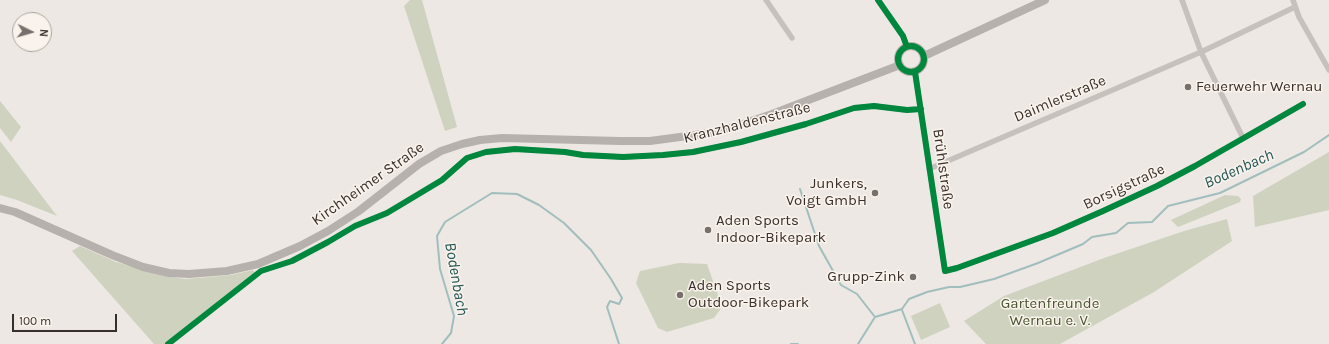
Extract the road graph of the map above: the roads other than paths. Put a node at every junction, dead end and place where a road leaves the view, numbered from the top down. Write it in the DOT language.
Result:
graph roads {
  1 [pos="766,0"];
  2 [pos="878,0"];
  3 [pos="1045,0"];
  4 [pos="1182,0"];
  5 [pos="1293,0"];
  6 [pos="1295,7"];
  7 [pos="792,38"];
  8 [pos="907,47"];
  9 [pos="1201,52"];
  10 [pos="924,56"];
  11 [pos="900,65"];
  12 [pos="1329,70"];
  13 [pos="915,72"];
  14 [pos="1303,104"];
  15 [pos="921,109"];
  16 [pos="1243,138"];
  17 [pos="929,169"];
  18 [pos="442,180"];
  19 [pos="0,208"];
  20 [pos="945,271"];
  1 -- 7 [label="street"];
  2 -- 8 [label="street"];
  3 -- 10 [label="main road"];
  4 -- 9 [label="street"];
  5 -- 6 [label="street"];
  6 -- 9 [label="street, Daimlerstraße"];
  6 -- 12 [label="street"];
  8 -- 10 [label="main road"];
  8 -- 11 [label="main road"];
  9 -- 16 [label="street"];
  9 -- 17 [label="street, Daimlerstraße"];
  10 -- 13 [label="main road"];
  11 -- 13 [label="main road"];
  11 -- 19 [label="main road, Kirchheimer Straße"];
  13 -- 15 [label="street, Brühlstraße"];
  14 -- 16 [label="street, Borsigstraße"];
  15 -- 17 [label="street, Brühlstraße"];
  15 -- 18 [label="street, Kranzhaldenstraße"];
  16 -- 20 [label="street, Borsigstraße"];
  17 -- 20 [label="street, Brühlstraße"];
}
